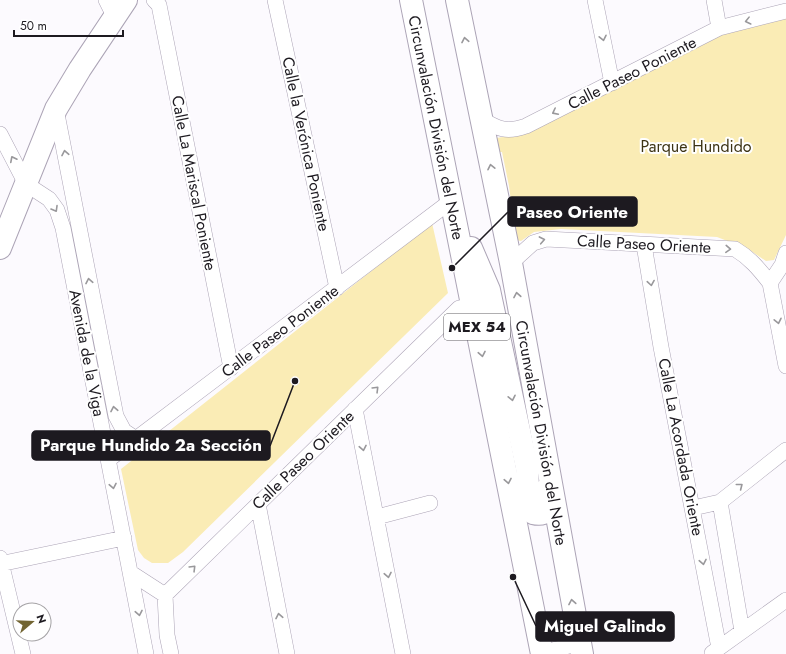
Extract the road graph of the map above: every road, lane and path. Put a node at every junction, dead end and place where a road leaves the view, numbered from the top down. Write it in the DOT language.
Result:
graph roads {
  1 [pos="275,0"];
  2 [pos="411,0"];
  3 [pos="457,0"];
  4 [pos="595,0"];
  5 [pos="714,0"];
  6 [pos="159,2"];
  7 [pos="115,5"];
  8 [pos="786,11"];
  9 [pos="719,28"];
  10 [pos="612,83"];
  11 [pos="56,109"];
  12 [pos="481,119"];
  13 [pos="0,134"];
  14 [pos="26,184"];
  15 [pos="451,201"];
  16 [pos="644,245"];
  17 [pos="0,248"];
  18 [pos="786,253"];
  19 [pos="511,263"];
  20 [pos="770,283"];
  21 [pos="337,288"];
  22 [pos="473,305"];
  23 [pos="786,366"];
  24 [pos="231,368"];
  25 [pos="356,409"];
  26 [pos="136,439"];
  27 [pos="786,450"];
  28 [pos="108,460"];
  29 [pos="550,473"];
  30 [pos="720,502"];
  31 [pos="430,503"];
  32 [pos="258,504"];
  33 [pos="693,508"];
  34 [pos="377,517"];
  35 [pos="124,538"];
  36 [pos="0,562"];
  37 [pos="131,573"];
  38 [pos="165,595"];
  39 [pos="786,600"];
  40 [pos="742,631"];
  41 [pos="580,647"];
  42 [pos="715,651"];
  43 [pos="23,654"];
  44 [pos="146,654"];
  45 [pos="171,654"];
  46 [pos="287,654"];
  47 [pos="403,654"];
  48 [pos="542,654"];
  49 [pos="546,654"];
  1 -- 21 [label="street, Calle la Verónica Poniente"];
  2 -- 15 [label="main road, Circunvalación División del Norte / MEX 54"];
  12 -- 3 [label="main road, Circunvalación División del Norte / MEX 54, one-way"];
  4 -- 10 [label="street, one-way"];
  5 -- 9 [label="street"];
  6 -- 24 [label="street, Calle La Mariscal Poniente"];
  7 -- 11 [label="main road"];
  8 -- 9 [label="street, Calle Paseo Poniente, one-way"];
  9 -- 10 [label="street, Calle Paseo Poniente"];
  10 -- 12 [label="street, Calle Paseo Poniente, one-way"];
  11 -- 14 [label="main road"];
  26 -- 11 [label="street, Avenida de la Viga, one-way"];
  19 -- 12 [label="main road, Circunvalación División del Norte / MEX 54, one-way"];
  14 -- 13 [label="street, one-way"];
  14 -- 17 [label="main road"];
  14 -- 28 [label="street, Avenida de la Viga, one-way"];
  15 -- 21 [label="street, Calle Paseo Poniente"];
  15 -- 22 [label="main road, Circunvalación División del Norte / MEX 54"];
  15 -- 29 [label="main road, one-way"];
  19 -- 16 [label="street, Calle Paseo Oriente, one-way"];
  16 -- 20 [label="street, Calle Paseo Oriente, one-way"];
  16 -- 33 [label="street, Calle La Acordada Oriente, one-way"];
  18 -- 20 [label="street"];
  29 -- 19 [label="main road, Circunvalación División del Norte / MEX 54, one-way"];
  20 -- 23 [label="street, one-way"];
  21 -- 24 [label="street, Calle Paseo Poniente"];
  25 -- 22 [label="street, Calle Paseo Oriente, one-way"];
  22 -- 48 [label="main road, Circunvalación División del Norte / MEX 54, one-way"];
  24 -- 26 [label="street, Calle Paseo Poniente"];
  25 -- 32 [label="street, Calle Paseo Oriente"];
  25 -- 34 [label="street, one-way"];
  26 -- 28 [label="street, Calle Paseo Poniente"];
  30 -- 27 [label="street, one-way"];
  28 -- 35 [label="street, Avenida de la Viga, one-way"];
  41 -- 29 [label="main road, Circunvalación División del Norte / MEX 54, one-way"];
  30 -- 33 [label="street"];
  30 -- 40 [label="street, Calle La Acordada Oriente"];
  31 -- 34 [label="street"];
  38 -- 32 [label="street, Calle Paseo Oriente, one-way"];
  46 -- 32 [label="street, one-way"];
  33 -- 42 [label="street, Calle La Acordada Oriente, one-way"];
  34 -- 47 [label="street, one-way"];
  35 -- 36 [label="street"];
  35 -- 37 [label="street, Avenida de la Viga"];
  36 -- 43 [label="street"];
  37 -- 38 [label="street"];
  37 -- 44 [label="street, Avenida de la Viga, one-way"];
  38 -- 45 [label="street"];
  39 -- 40 [label="street"];
  40 -- 42 [label="street"];
  41 -- 49 [label="street"];
}
